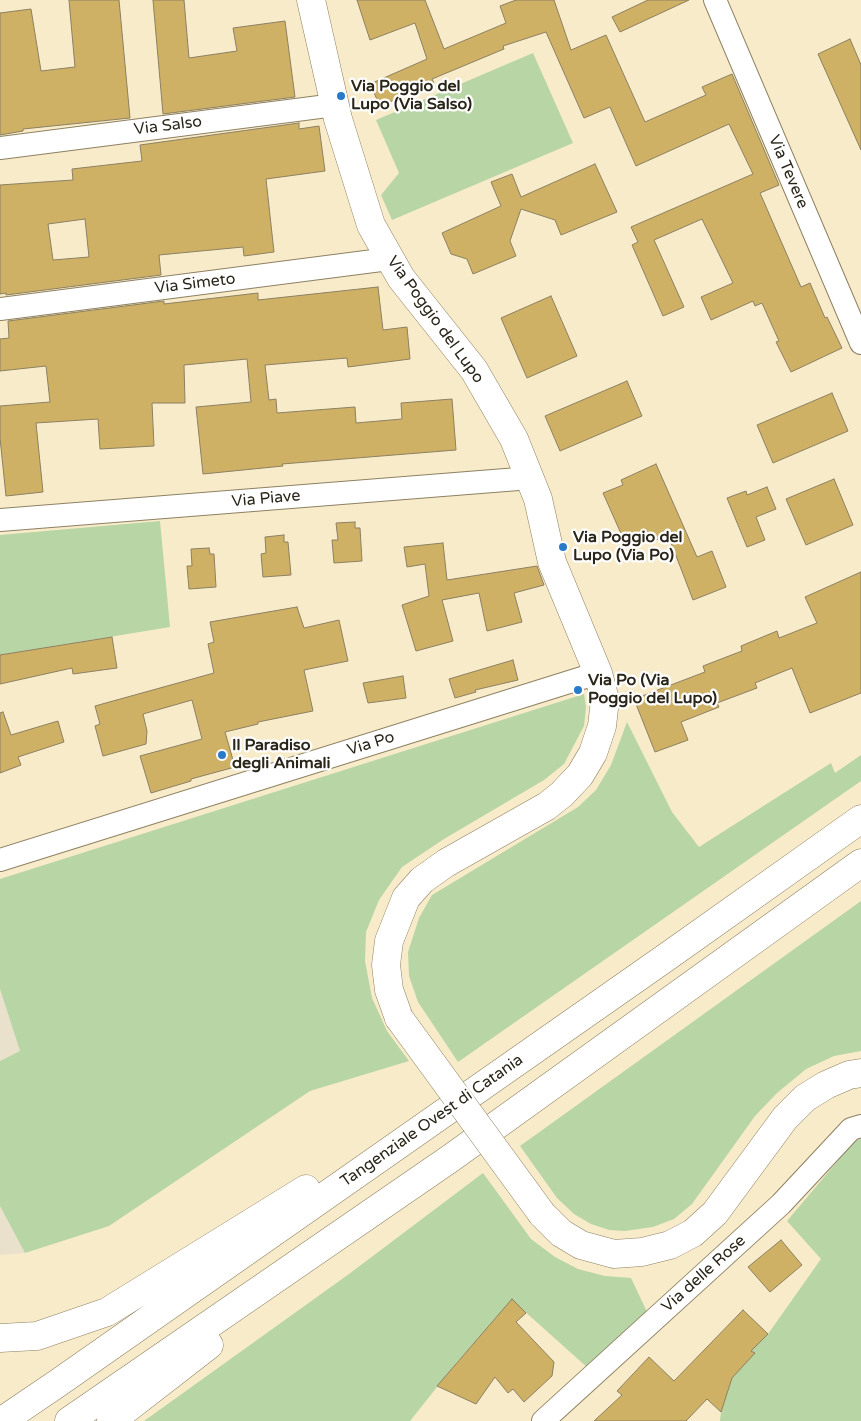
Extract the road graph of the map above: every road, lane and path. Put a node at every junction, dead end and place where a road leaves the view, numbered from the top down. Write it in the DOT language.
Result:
graph roads {
  1 [pos="311,0"];
  2 [pos="714,0"];
  3 [pos="335,105"];
  4 [pos="0,148"];
  5 [pos="389,259"];
  6 [pos="0,309"];
  7 [pos="861,344"];
  8 [pos="531,478"];
  9 [pos="0,520"];
  10 [pos="598,672"];
  11 [pos="861,818"];
  12 [pos="0,860"];
  13 [pos="861,863"];
  14 [pos="558,1033"];
  15 [pos="861,1073"];
  16 [pos="861,1126"];
  17 [pos="451,1158"];
  18 [pos="0,1338"];
  19 [pos="2,1421"];
  20 [pos="68,1421"];
  21 [pos="112,1421"];
  22 [pos="543,1421"];
  1 -- 3 [label="main road, Via Poggio del Lupo"];
  2 -- 7 [label="street, Via Tevere"];
  3 -- 4 [label="street, Via Salso"];
  3 -- 5 [label="main road, Via Poggio del Lupo"];
  5 -- 6 [label="street, Via Simeto"];
  5 -- 8 [label="main road, Via Poggio del Lupo"];
  8 -- 9 [label="street, Via Piave"];
  8 -- 10 [label="main road, Via Poggio del Lupo"];
  10 -- 12 [label="street, Via Po"];
  10 -- 15 [label="main road, Via Poggio del Lupo, bridge"];
  11 -- 14 [label="main road, Tangenziale Ovest di Catania"];
  13 -- 17 [label="main road"];
  14 -- 18 [label="main road"];
  14 -- 19 [label="main road, Tangenziale Ovest di Catania"];
  16 -- 22 [label="street, Via delle Rose"];
  17 -- 20 [label="main road"];
  17 -- 21 [label="main road"];
}
